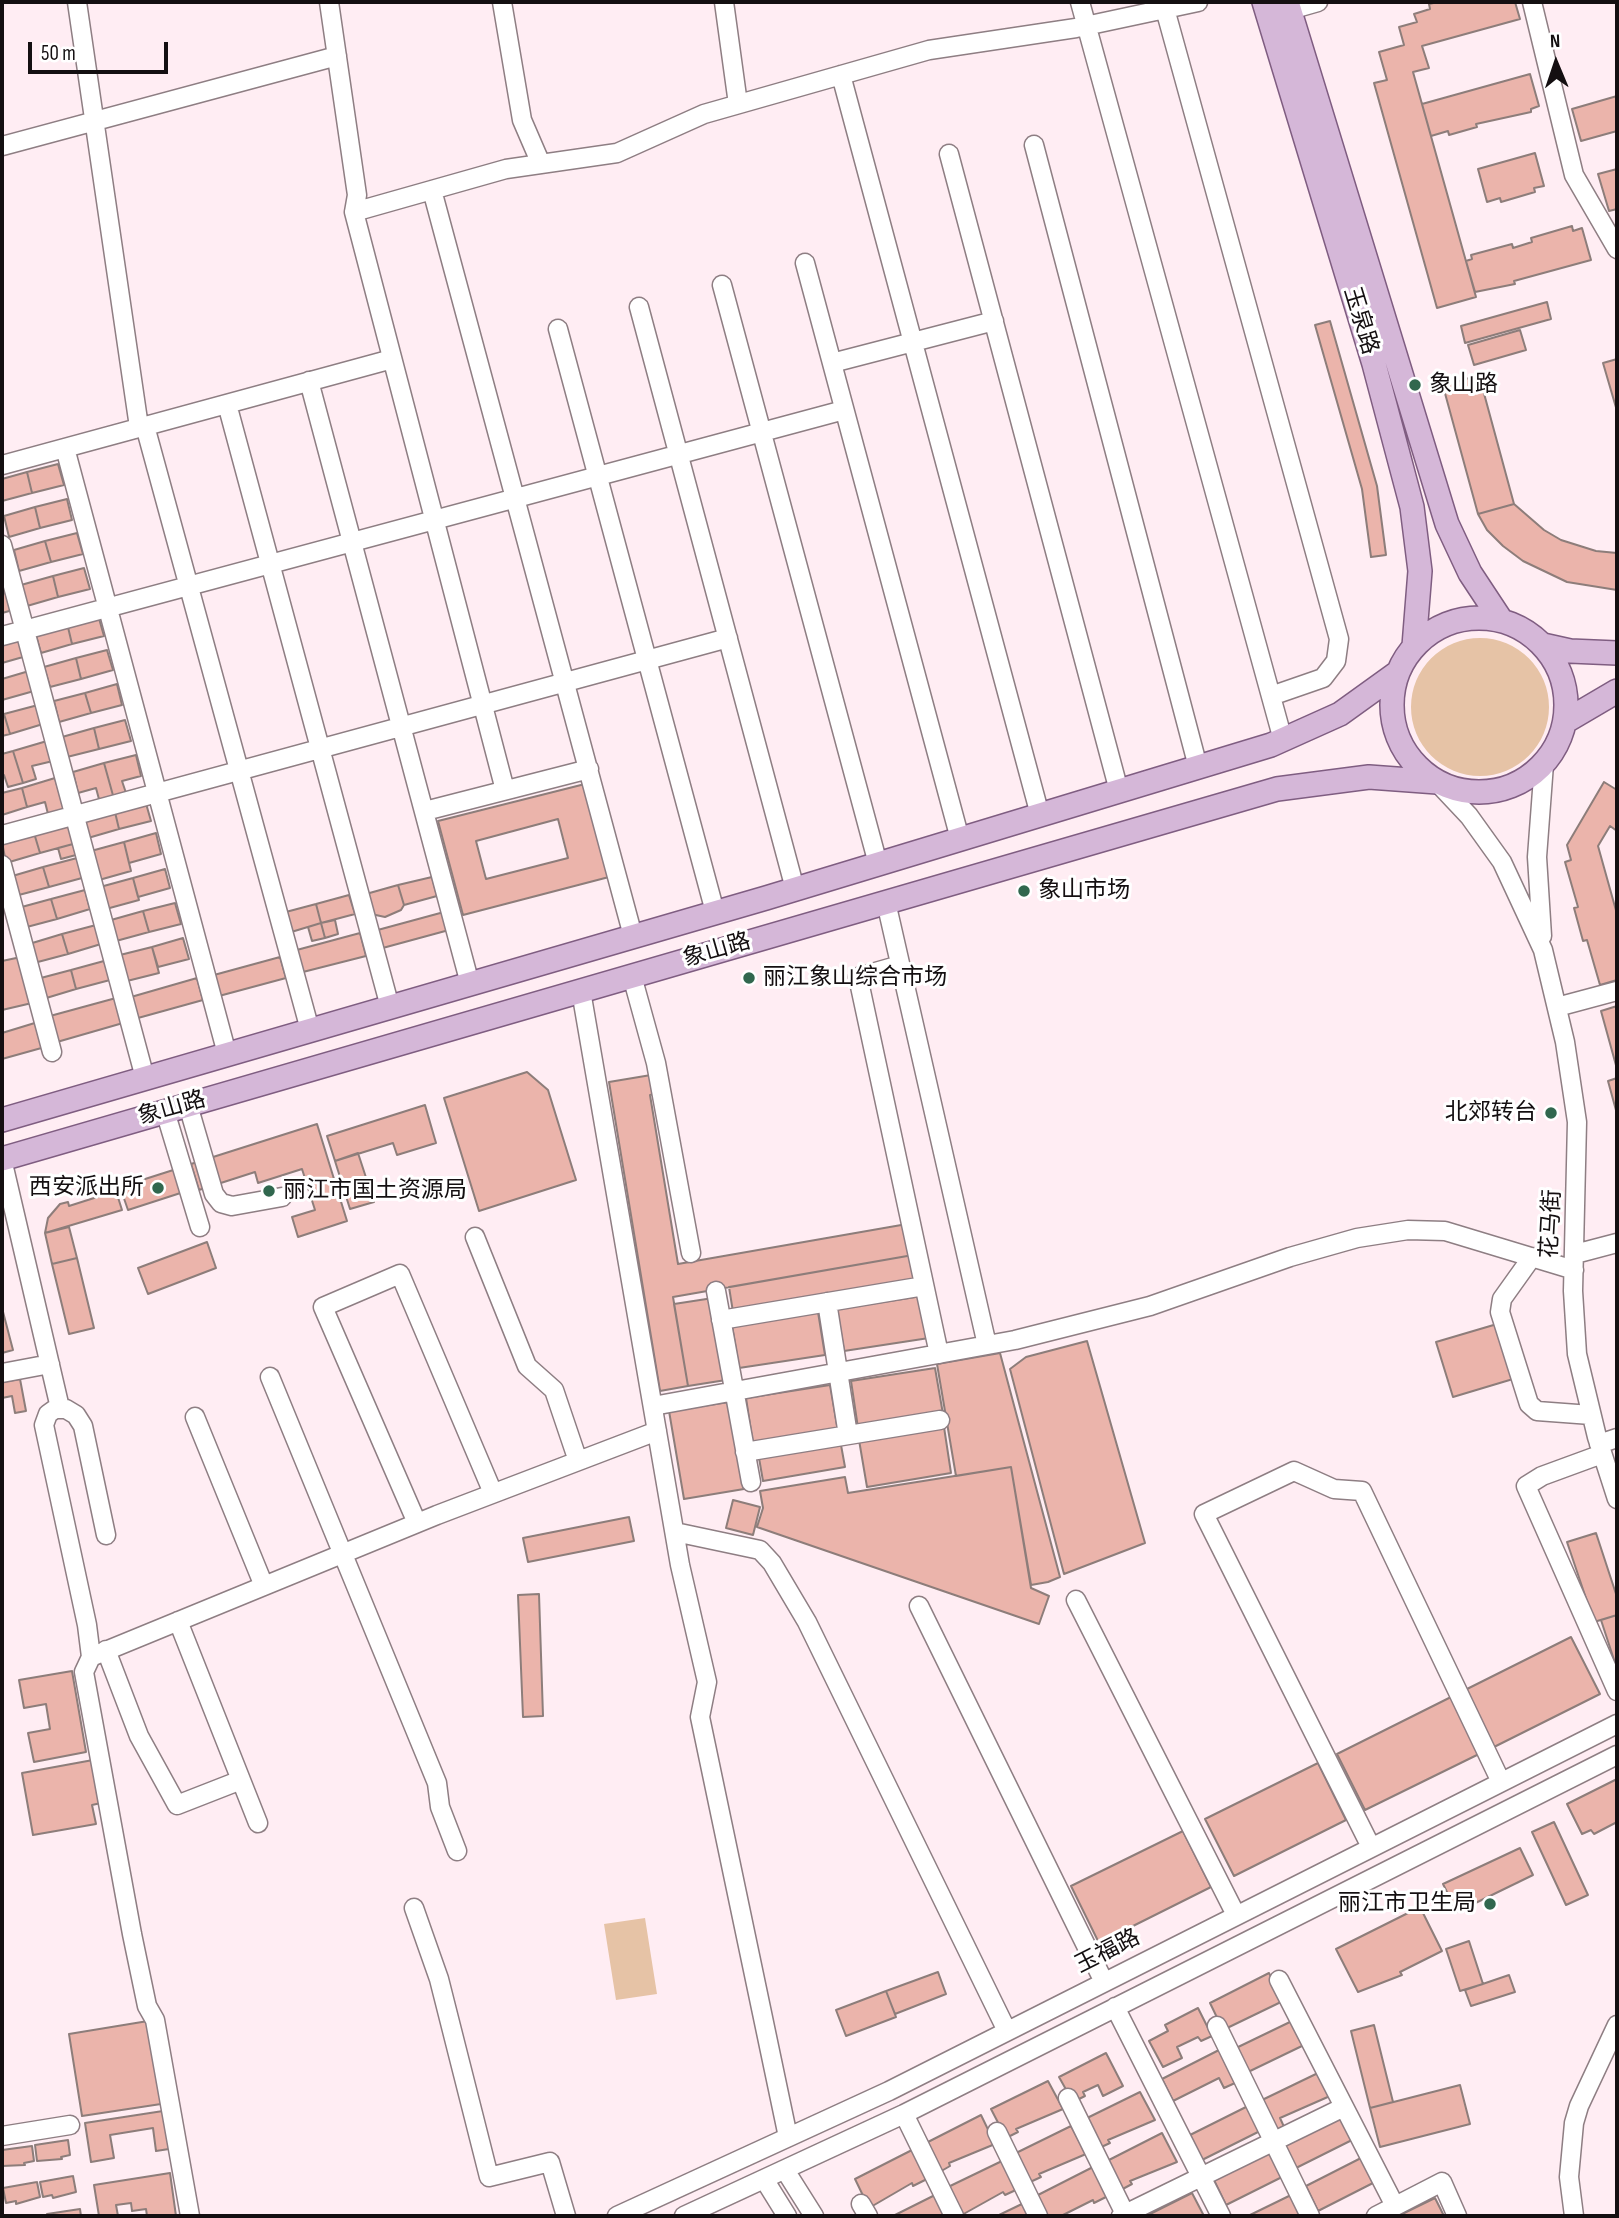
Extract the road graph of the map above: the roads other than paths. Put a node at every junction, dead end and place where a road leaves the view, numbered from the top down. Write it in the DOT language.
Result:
graph roads {
  1 [pos="77,2"];
  2 [pos="329,2"];
  3 [pos="502,2"];
  4 [pos="724,2"];
  5 [pos="1080,2"];
  6 [pos="1198,2"];
  7 [pos="1264,2"];
  8 [pos="1318,2"];
  9 [pos="1532,2"];
  10 [pos="1288,6"];
  11 [pos="1165,9"];
  12 [pos="1086,26"];
  13 [pos="337,56"];
  14 [pos="841,75"];
  15 [pos="738,104"];
  16 [pos="95,121"];
  17 [pos="1034,145"];
  18 [pos="2,146"];
  19 [pos="949,153"];
  20 [pos="541,164"];
  21 [pos="432,190"];
  22 [pos="354,212"];
  23 [pos="1617,249"];
  24 [pos="805,263"];
  25 [pos="722,285"];
  26 [pos="639,307"];
  27 [pos="994,321"];
  28 [pos="558,329"];
  29 [pos="913,342"];
  30 [pos="392,359"];
  31 [pos="832,363"];
  32 [pos="309,381"];
  33 [pos="227,404"];
  34 [pos="844,410"];
  35 [pos="142,426"];
  36 [pos="762,432"];
  37 [pos="65,447"];
  38 [pos="679,454"];
  39 [pos="2,465"];
  40 [pos="597,476"];
  41 [pos="515,498"];
  42 [pos="435,520"];
  43 [pos="352,542"];
  44 [pos="2,545"];
  45 [pos="270,564"];
  46 [pos="189,586"];
  47 [pos="108,608"];
  48 [pos="1501,620"];
  49 [pos="24,630"];
  50 [pos="2,636"];
  51 [pos="728,638"];
  52 [pos="1543,645"];
  53 [pos="1414,646"];
  54 [pos="1617,653"];
  55 [pos="647,660"];
  56 [pos="1397,673"];
  57 [pos="565,682"];
  58 [pos="1617,691"];
  59 [pos="1270,696"];
  60 [pos="483,704"];
  61 [pos="1566,721"];
  62 [pos="402,727"];
  63 [pos="1283,740"];
  64 [pos="320,749"];
  65 [pos="1544,764"];
  66 [pos="1198,766"];
  67 [pos="589,769"];
  68 [pos="239,771"];
  69 [pos="1437,782"];
  70 [pos="505,790"];
  71 [pos="1119,791"];
  72 [pos="157,793"];
  73 [pos="425,811"];
  74 [pos="74,815"];
  75 [pos="1040,815"];
  76 [pos="2,835"];
  77 [pos="960,839"];
  78 [pos="2,864"];
  79 [pos="878,864"];
  80 [pos="795,889"];
  81 [pos="886,902"];
  82 [pos="715,912"];
  83 [pos="633,936"];
  84 [pos="1543,950"];
  85 [pos="900,965"];
  86 [pos="632,976"];
  87 [pos="470,984"];
  88 [pos="581,991"];
  89 [pos="1617,991"];
  90 [pos="390,1007"];
  91 [pos="1557,1007"];
  92 [pos="310,1030"];
  93 [pos="51,1052"];
  94 [pos="227,1054"];
  95 [pos="145,1078"];
  96 [pos="188,1105"];
  97 [pos="165,1111"];
  98 [pos="2,1120"];
  99 [pos="2,1159"];
  100 [pos="282,1197"];
  101 [pos="200,1227"];
  102 [pos="475,1237"];
  103 [pos="1617,1243"];
  104 [pos="691,1253"];
  105 [pos="1532,1257"];
  106 [pos="1574,1262"];
  107 [pos="924,1286"];
  108 [pos="716,1291"];
  109 [pos="827,1302"];
  110 [pos="721,1320"];
  111 [pos="987,1345"];
  112 [pos="939,1354"];
  113 [pos="50,1364"];
  114 [pos="838,1372"];
  115 [pos="2,1373"];
  116 [pos="270,1377"];
  117 [pos="734,1391"];
  118 [pos="653,1406"];
  119 [pos="60,1408"];
  120 [pos="1591,1415"];
  121 [pos="195,1417"];
  122 [pos="940,1420"];
  123 [pos="657,1431"];
  124 [pos="848,1435"];
  125 [pos="1617,1438"];
  126 [pos="1601,1449"];
  127 [pos="745,1452"];
  128 [pos="578,1461"];
  129 [pos="751,1482"];
  130 [pos="493,1493"];
  131 [pos="1617,1499"];
  132 [pos="416,1523"];
  133 [pos="674,1532"];
  134 [pos="106,1535"];
  135 [pos="344,1553"];
  136 [pos="264,1586"];
  137 [pos="1076,1600"];
  138 [pos="919,1606"];
  139 [pos="178,1621"];
  140 [pos="99,1653"];
  141 [pos="1617,1691"];
  142 [pos="1617,1724"];
  143 [pos="1617,1755"];
  144 [pos="241,1780"];
  145 [pos="1501,1782"];
  146 [pos="258,1823"];
  147 [pos="1371,1847"];
  148 [pos="457,1851"];
  149 [pos="414,1908"];
  150 [pos="1236,1915"];
  151 [pos="1279,1980"];
  152 [pos="1104,1982"];
  153 [pos="1115,2007"];
  154 [pos="1617,2025"];
  155 [pos="1217,2026"];
  156 [pos="1007,2031"];
  157 [pos="1068,2098"];
  158 [pos="1344,2107"];
  159 [pos="904,2114"];
  160 [pos="70,2125"];
  161 [pos="997,2132"];
  162 [pos="2,2136"];
  163 [pos="788,2137"];
  164 [pos="1273,2142"];
  165 [pos="785,2169"];
  166 [pos="1201,2177"];
  167 [pos="764,2179"];
  168 [pos="1395,2206"];
  169 [pos="190,2216"];
  170 [pos="566,2216"];
  171 [pos="617,2216"];
  172 [pos="684,2216"];
  173 [pos="787,2216"];
  174 [pos="814,2216"];
  175 [pos="954,2216"];
  176 [pos="1038,2216"];
  177 [pos="1124,2216"];
  178 [pos="1221,2216"];
  179 [pos="1310,2216"];
  180 [pos="1376,2216"];
  181 [pos="1457,2216"];
  182 [pos="1574,2216"];
  1 -- 16 [label="street"];
  2 -- 13 [label="street"];
  3 -- 20 [label="street"];
  4 -- 15 [label="street"];
  5 -- 12 [label="street"];
  6 -- 11 [label="street"];
  7 -- 53 [label="main road, 玉泉路"];
  8 -- 10 [label="street"];
  9 -- 23 [label="street"];
  10 -- 48 [label="main road, 玉泉路"];
  11 -- 12 [label="street"];
  11 -- 59 [label="street"];
  12 -- 14 [label="street"];
  12 -- 59 [label="street"];
  13 -- 16 [label="street"];
  13 -- 22 [label="street"];
  14 -- 15 [label="street"];
  14 -- 29 [label="street"];
  15 -- 20 [label="street"];
  16 -- 18 [label="street"];
  16 -- 35 [label="street"];
  17 -- 66 [label="street"];
  19 -- 27 [label="street"];
  20 -- 21 [label="street"];
  21 -- 22 [label="street"];
  21 -- 41 [label="street"];
  22 -- 30 [label="street"];
  24 -- 31 [label="street"];
  25 -- 36 [label="street"];
  26 -- 38 [label="street"];
  27 -- 29 [label="street"];
  27 -- 71 [label="street"];
  28 -- 40 [label="street"];
  29 -- 31 [label="street"];
  29 -- 75 [label="street"];
  30 -- 32 [label="street"];
  30 -- 42 [label="street"];
  31 -- 34 [label="street"];
  32 -- 33 [label="street"];
  32 -- 43 [label="street"];
  33 -- 35 [label="street"];
  33 -- 45 [label="street"];
  34 -- 36 [label="street"];
  34 -- 77 [label="street"];
  35 -- 37 [label="street"];
  35 -- 46 [label="street"];
  36 -- 38 [label="street"];
  36 -- 79 [label="street"];
  37 -- 39 [label="street"];
  37 -- 47 [label="street"];
  38 -- 40 [label="street"];
  38 -- 51 [label="street"];
  40 -- 41 [label="street"];
  40 -- 55 [label="street"];
  41 -- 42 [label="street"];
  41 -- 57 [label="street"];
  42 -- 43 [label="street"];
  42 -- 60 [label="street"];
  43 -- 45 [label="street"];
  43 -- 62 [label="street"];
  44 -- 49 [label="street"];
  45 -- 46 [label="street"];
  45 -- 64 [label="street"];
  46 -- 47 [label="street"];
  46 -- 68 [label="street"];
  47 -- 49 [label="street"];
  47 -- 72 [label="street"];
  48 -- 52 [label="main road"];
  48 -- 53 [label="main road"];
  49 -- 50 [label="street"];
  49 -- 74 [label="street"];
  51 -- 55 [label="street"];
  51 -- 80 [label="street"];
  52 -- 54 [label="main road"];
  52 -- 61 [label="main road"];
  53 -- 56 [label="main road"];
  55 -- 57 [label="street"];
  55 -- 82 [label="street"];
  56 -- 63 [label="main road, 象山路"];
  56 -- 69 [label="main road"];
  57 -- 60 [label="street"];
  57 -- 67 [label="street"];
  58 -- 61 [label="main road"];
  59 -- 63 [label="street"];
  60 -- 62 [label="street"];
  60 -- 70 [label="street"];
  61 -- 65 [label="main road"];
  62 -- 64 [label="street"];
  62 -- 73 [label="street"];
  63 -- 66 [label="main road, 象山路"];
  64 -- 68 [label="street"];
  64 -- 90 [label="street"];
  65 -- 69 [label="main road"];
  65 -- 84 [label="street, 花马街"];
  66 -- 71 [label="main road, 象山路"];
  67 -- 70 [label="street"];
  67 -- 83 [label="street"];
  68 -- 72 [label="street"];
  68 -- 92 [label="street"];
  69 -- 81 [label="main road, 象山路"];
  69 -- 84 [label="street, 花马街"];
  70 -- 73 [label="street"];
  71 -- 75 [label="main road, 象山路"];
  72 -- 74 [label="street"];
  72 -- 94 [label="street"];
  73 -- 87 [label="street"];
  74 -- 76 [label="street"];
  74 -- 95 [label="street"];
  75 -- 77 [label="main road, 象山路"];
  77 -- 79 [label="main road, 象山路"];
  78 -- 93 [label="street"];
  79 -- 80 [label="main road, 象山路"];
  80 -- 82 [label="main road, 象山路"];
  81 -- 85 [label="street"];
  81 -- 86 [label="main road, 象山路"];
  82 -- 83 [label="main road, 象山路"];
  83 -- 87 [label="main road, 象山路"];
  84 -- 91 [label="street, 花马街"];
  85 -- 107 [label="street"];
  85 -- 111 [label="street"];
  86 -- 88 [label="main road, 象山路"];
  86 -- 104 [label="street"];
  87 -- 90 [label="main road, 象山路"];
  88 -- 96 [label="main road, 象山路"];
  88 -- 118 [label="street"];
  89 -- 91 [label="street"];
  90 -- 92 [label="main road, 象山路"];
  91 -- 106 [label="street, 花马街"];
  92 -- 94 [label="main road, 象山路"];
  94 -- 95 [label="main road, 象山路"];
  95 -- 98 [label="main road, 象山路"];
  96 -- 97 [label="main road, 象山路"];
  96 -- 100 [label="street"];
  97 -- 99 [label="main road, 象山路"];
  97 -- 101 [label="street"];
  99 -- 113 [label="street"];
  102 -- 128 [label="street"];
  103 -- 106 [label="street"];
  105 -- 106 [label="street"];
  105 -- 111 [label="street"];
  105 -- 120 [label="street"];
  106 -- 120 [label="street, 花马街"];
  107 -- 109 [label="street"];
  107 -- 112 [label="street"];
  108 -- 110 [label="street"];
  109 -- 110 [label="street"];
  109 -- 114 [label="street"];
  110 -- 117 [label="street"];
  111 -- 112 [label="street"];
  112 -- 114 [label="street"];
  113 -- 115 [label="street"];
  113 -- 119 [label="street"];
  114 -- 117 [label="street"];
  114 -- 124 [label="street"];
  116 -- 135 [label="street"];
  117 -- 118 [label="street"];
  117 -- 127 [label="street"];
  118 -- 123 [label="street"];
  119 -- 134 [label="street"];
  119 -- 140 [label="street"];
  120 -- 126 [label="street, 花马街"];
  121 -- 136 [label="street"];
  122 -- 124 [label="street"];
  123 -- 128 [label="street"];
  123 -- 133 [label="street"];
  124 -- 127 [label="street"];
  125 -- 126 [label="street"];
  126 -- 131 [label="street, 花马街"];
  126 -- 141 [label="street"];
  127 -- 129 [label="street"];
  128 -- 130 [label="street"];
  130 -- 132 [label="street"];
  130 -- 132 [label="street"];
  132 -- 135 [label="street"];
  133 -- 156 [label="street"];
  133 -- 163 [label="street"];
  135 -- 136 [label="street"];
  135 -- 148 [label="street"];
  136 -- 139 [label="street"];
  137 -- 150 [label="street"];
  138 -- 152 [label="street"];
  139 -- 140 [label="street"];
  139 -- 144 [label="street"];
  140 -- 144 [label="street"];
  140 -- 169 [label="street"];
  142 -- 145 [label="street, 玉福路"];
  143 -- 153 [label="street"];
  144 -- 146 [label="street"];
  145 -- 147 [label="street, 玉福路"];
  145 -- 147 [label="street"];
  147 -- 150 [label="street, 玉福路"];
  149 -- 170 [label="street"];
  150 -- 152 [label="street, 玉福路"];
  151 -- 158 [label="street"];
  152 -- 156 [label="street, 玉福路"];
  153 -- 159 [label="street"];
  153 -- 166 [label="street"];
  154 -- 182 [label="street"];
  155 -- 164 [label="street"];
  156 -- 163 [label="street, 玉福路"];
  157 -- 177 [label="street"];
  158 -- 164 [label="street"];
  158 -- 168 [label="street"];
  159 -- 165 [label="street"];
  159 -- 175 [label="street"];
  160 -- 162 [label="street"];
  161 -- 176 [label="street"];
  163 -- 171 [label="street, 玉福路"];
  164 -- 166 [label="street"];
  164 -- 179 [label="street"];
  165 -- 167 [label="street"];
  165 -- 174 [label="street"];
  166 -- 177 [label="street"];
  166 -- 178 [label="street"];
  167 -- 172 [label="street"];
  167 -- 173 [label="street"];
  168 -- 180 [label="street"];
  168 -- 181 [label="street"];
}
